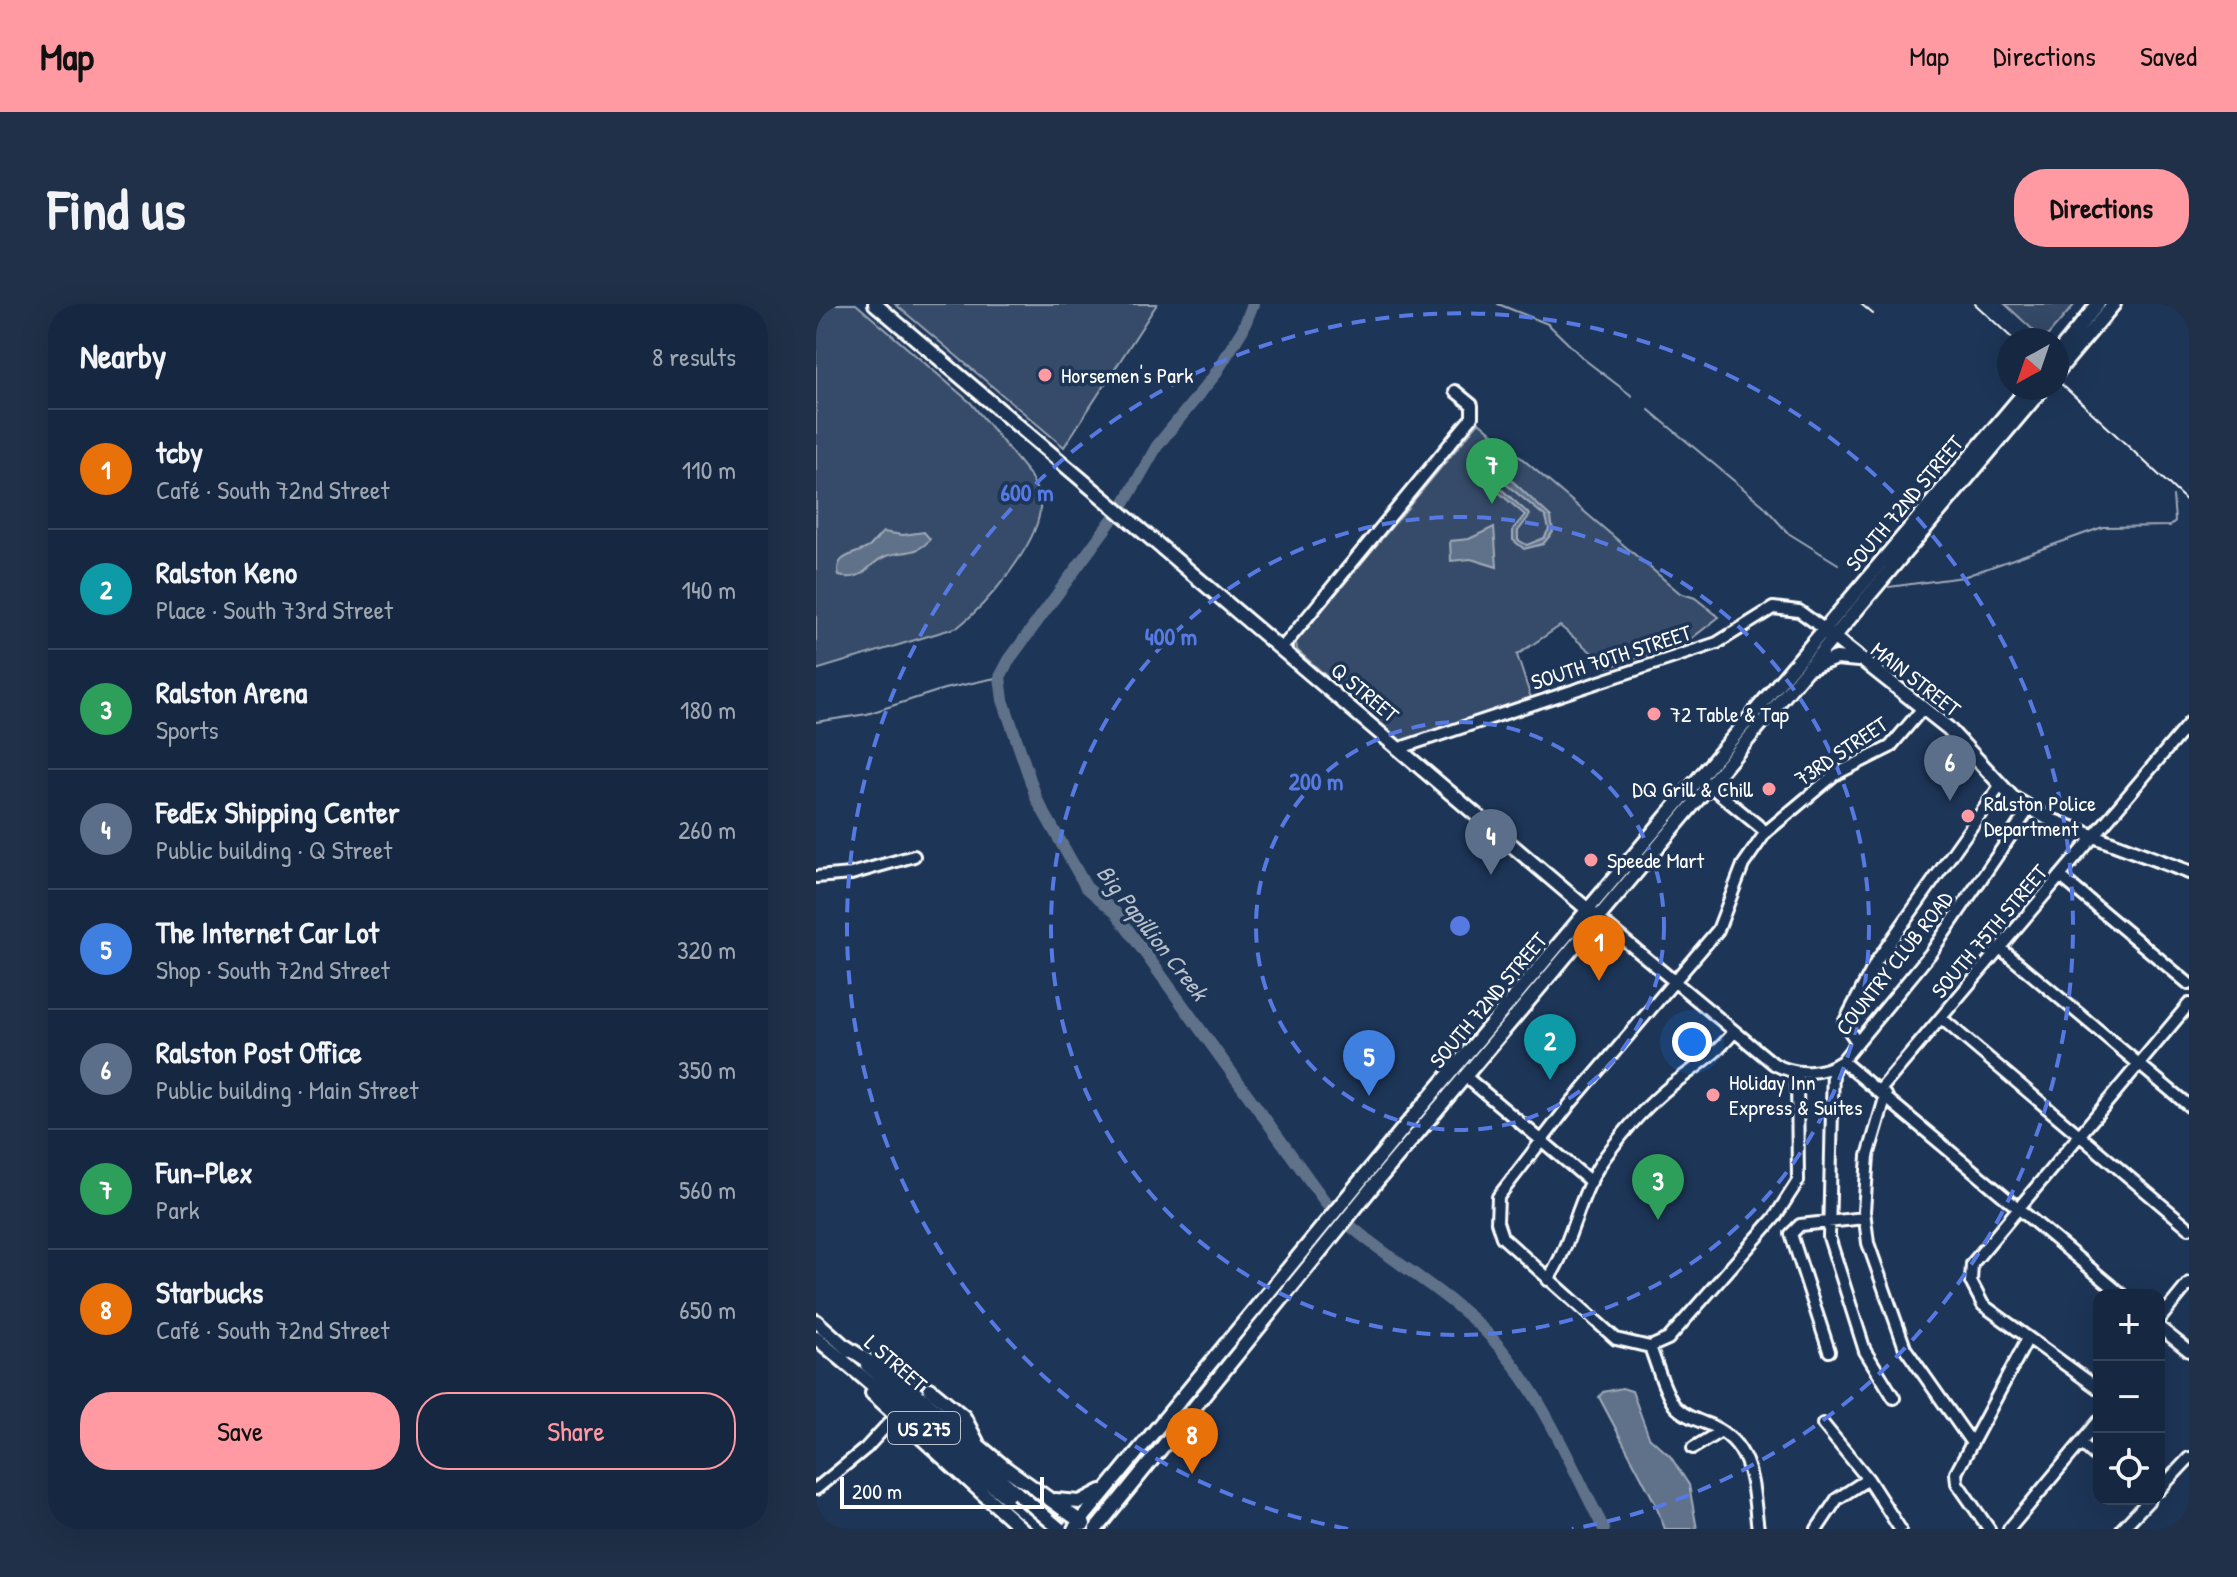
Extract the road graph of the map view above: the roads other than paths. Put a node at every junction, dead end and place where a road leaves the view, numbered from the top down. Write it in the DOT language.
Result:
graph roads {
  1 [pos="875,304"];
  2 [pos="2098,304"];
  3 [pos="2114,304"];
  4 [pos="2069,339"];
  5 [pos="2069,358"];
  6 [pos="1455,391"];
  7 [pos="2018,400"];
  8 [pos="2033,400"];
  9 [pos="1829,634"];
  10 [pos="1282,648"];
  11 [pos="1861,661"];
  12 [pos="1808,669"];
  13 [pos="1923,708"];
  14 [pos="2189,723"];
  15 [pos="1400,748"];
  16 [pos="1705,782"];
  17 [pos="2000,786"];
  18 [pos="2029,809"];
  19 [pos="1766,832"];
  20 [pos="2094,836"];
  21 [pos="914,856"];
  22 [pos="2189,872"];
  23 [pos="2060,876"];
  24 [pos="816,877"];
  25 [pos="1594,915"];
  26 [pos="2000,948"];
  27 [pos="1674,982"];
  28 [pos="2189,984"];
  29 [pos="2189,1004"];
  30 [pos="1941,1018"];
  31 [pos="1494,1024"];
  32 [pos="1734,1032"];
  33 [pos="1857,1042"];
  34 [pos="1838,1064"];
  35 [pos="2138,1064"];
  36 [pos="1797,1072"];
  37 [pos="1466,1077"];
  38 [pos="1883,1092"];
  39 [pos="2189,1106"];
  40 [pos="2078,1135"];
  41 [pos="1541,1142"];
  42 [pos="1591,1182"];
  43 [pos="1360,1192"];
  44 [pos="2018,1206"];
  45 [pos="1864,1218"];
  46 [pos="1828,1220"];
  47 [pos="2189,1228"];
  48 [pos="1320,1240"];
  49 [pos="1548,1280"];
  50 [pos="2189,1283"];
  51 [pos="2115,1289"];
  52 [pos="2165,1313"];
  53 [pos="816,1321"];
  54 [pos="2165,1332"];
  55 [pos="816,1338"];
  56 [pos="2028,1338"];
  57 [pos="1650,1347"];
  58 [pos="841,1351"];
  59 [pos="1829,1351"];
  60 [pos="2189,1351"];
  61 [pos="2093,1385"];
  62 [pos="930,1389"];
  63 [pos="1894,1398"];
  64 [pos="889,1423"];
  65 [pos="1823,1424"];
  66 [pos="2093,1428"];
  67 [pos="1721,1431"];
  68 [pos="1971,1442"];
  69 [pos="2081,1443"];
  70 [pos="978,1445"];
  71 [pos="1693,1448"];
  72 [pos="2093,1454"];
  73 [pos="930,1456"];
  74 [pos="2187,1463"];
  75 [pos="958,1469"];
  76 [pos="1122,1474"];
  77 [pos="1868,1479"];
  78 [pos="1133,1483"];
  79 [pos="2165,1484"];
  80 [pos="816,1489"];
  81 [pos="1042,1494"];
  82 [pos="1014,1497"];
  83 [pos="1056,1504"];
  84 [pos="2144,1505"];
  85 [pos="1081,1526"];
  86 [pos="1019,1528"];
  87 [pos="1044,1529"];
  88 [pos="1057,1529"];
  89 [pos="1096,1529"];
  90 [pos="1112,1529"];
  91 [pos="1758,1529"];
  92 [pos="1817,1529"];
  93 [pos="1900,1529"];
  94 [pos="1989,1529"];
  95 [pos="2009,1529"];
  96 [pos="2122,1529"];
  1 -- 10 [label="main road, Q STREET"];
  2 -- 4 [label="main road"];
  3 -- 5 [label="main road"];
  6 -- 10 [label="street"];
  7 -- 9 [label="main road, SOUTH 72ND STREET"];
  8 -- 9 [label="main road, SOUTH 72ND STREET"];
  9 -- 11 [label="main road, MAIN STREET"];
  9 -- 12 [label="main road, SOUTH 72ND STREET"];
  9 -- 15 [label="street, SOUTH 70TH STREET"];
  9 -- 16 [label="main road, SOUTH 72ND STREET"];
  10 -- 15 [label="main road, Q STREET"];
  11 -- 12 [label="main road"];
  11 -- 13 [label="main road, MAIN STREET"];
  12 -- 16 [label="main road, SOUTH 72ND STREET"];
  13 -- 17 [label="main road, MAIN STREET"];
  13 -- 19 [label="street, 73RD STREET"];
  14 -- 20 [label="street, SOUTH 75TH STREET"];
  15 -- 25 [label="main road, Q STREET"];
  16 -- 19 [label="street"];
  16 -- 25 [label="main road, SOUTH 72ND STREET"];
  17 -- 18 [label="main road, MAIN STREET"];
  17 -- 33 [label="street"];
  18 -- 20 [label="main road, MAIN STREET"];
  18 -- 33 [label="street, COUNTRY CLUB ROAD"];
  19 -- 27 [label="street, 73RD STREET"];
  20 -- 22 [label="main road, MAIN STREET"];
  20 -- 23 [label="street, SOUTH 75TH STREET"];
  21 -- 24 [label="street"];
  23 -- 26 [label="street, SOUTH 75TH STREET"];
  23 -- 28 [label="street"];
  25 -- 27 [label="street, Q STREET"];
  25 -- 31 [label="main road, SOUTH 72ND STREET"];
  25 -- 37 [label="main road, SOUTH 72ND STREET"];
  26 -- 30 [label="street, SOUTH 75TH STREET"];
  26 -- 35 [label="street"];
  27 -- 32 [label="street, Q STREET"];
  27 -- 41 [label="street, 73RD STREET"];
  29 -- 35 [label="street"];
  30 -- 38 [label="street, SOUTH 75TH STREET"];
  30 -- 40 [label="street"];
  31 -- 37 [label="main road"];
  31 -- 43 [label="main road, SOUTH 72ND STREET"];
  32 -- 36 [label="street, Q STREET"];
  32 -- 42 [label="street"];
  33 -- 34 [label="street, COUNTRY CLUB ROAD"];
  34 -- 36 [label="street"];
  34 -- 38 [label="street, COUNTRY CLUB ROAD"];
  34 -- 46 [label="street"];
  35 -- 39 [label="street"];
  35 -- 40 [label="street"];
  36 -- 57 [label="street"];
  37 -- 41 [label="street"];
  37 -- 43 [label="main road, SOUTH 72ND STREET"];
  38 -- 44 [label="street, COUNTRY CLUB ROAD"];
  38 -- 45 [label="street"];
  40 -- 44 [label="street"];
  40 -- 47 [label="street"];
  41 -- 42 [label="street"];
  41 -- 49 [label="street, 73RD STREET"];
  42 -- 49 [label="street"];
  43 -- 48 [label="main road, SOUTH 72ND STREET"];
  44 -- 51 [label="street, COUNTRY CLUB ROAD"];
  44 -- 56 [label="street"];
  45 -- 46 [label="street"];
  45 -- 68 [label="street"];
  46 -- 59 [label="street"];
  46 -- 63 [label="street"];
  48 -- 76 [label="main road, SOUTH 72ND STREET"];
  48 -- 78 [label="main road, SOUTH 72ND STREET"];
  49 -- 57 [label="street"];
  50 -- 52 [label="street"];
  53 -- 58 [label="main road, L STREET / US 275"];
  54 -- 60 [label="street"];
  55 -- 58 [label="main road, L STREET / US 275"];
  56 -- 61 [label="street"];
  56 -- 68 [label="street"];
  57 -- 67 [label="street"];
  58 -- 70 [label="main road"];
  58 -- 75 [label="main road"];
  58 -- 82 [label="main road, L STREET / US 275"];
  62 -- 70 [label="main road"];
  64 -- 80 [label="street"];
  65 -- 77 [label="street"];
  66 -- 69 [label="street"];
  67 -- 71 [label="street"];
  67 -- 91 [label="street"];
  68 -- 94 [label="street"];
  69 -- 72 [label="street"];
  69 -- 95 [label="street"];
  70 -- 81 [label="main road"];
  73 -- 75 [label="main road"];
  74 -- 79 [label="street"];
  75 -- 86 [label="main road"];
  76 -- 81 [label="main road"];
  76 -- 85 [label="main road, SOUTH 72ND STREET"];
  77 -- 92 [label="street"];
  77 -- 93 [label="street"];
  78 -- 89 [label="main road, SOUTH 72ND STREET"];
  78 -- 90 [label="main road"];
  81 -- 83 [label="main road"];
  82 -- 87 [label="main road, L STREET / US 275"];
  82 -- 88 [label="main road, L STREET / US 275, bridge"];
  83 -- 85 [label="main road"];
  83 -- 88 [label="main road"];
  84 -- 96 [label="street"];
}
